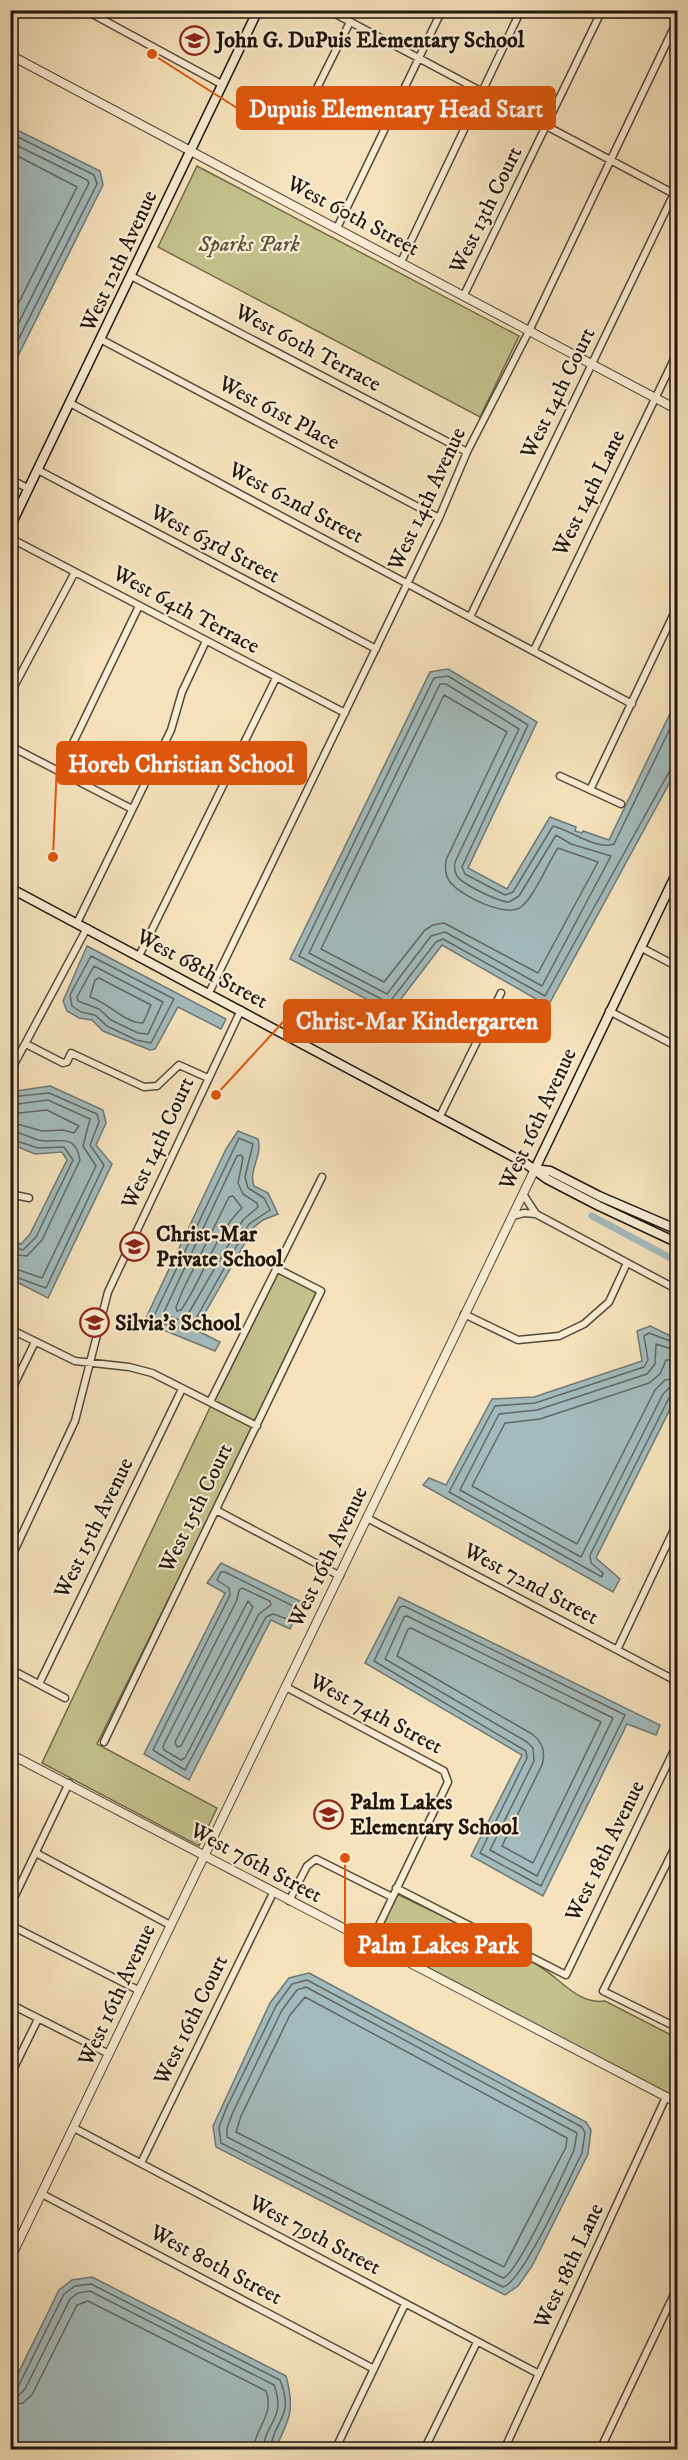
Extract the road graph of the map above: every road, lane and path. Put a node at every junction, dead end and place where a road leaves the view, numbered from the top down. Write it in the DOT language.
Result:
graph roads {
  1 [pos="86,10"];
  2 [pos="258,10"];
  3 [pos="328,10"];
  4 [pos="442,10"];
  5 [pos="520,10"];
  6 [pos="602,10"];
  7 [pos="678,19"];
  8 [pos="350,22"];
  9 [pos="10,55"];
  10 [pos="419,58"];
  11 [pos="223,85"];
  12 [pos="316,90"];
  13 [pos="482,93"];
  14 [pos="546,128"];
  15 [pos="192,150"];
  16 [pos="610,160"];
  17 [pos="678,185"];
  18 [pos="675,195"];
  19 [pos="337,228"];
  20 [pos="401,262"];
  21 [pos="131,276"];
  22 [pos="464,295"];
  23 [pos="529,331"];
  24 [pos="102,340"];
  25 [pos="678,351"];
  26 [pos="592,364"];
  27 [pos="654,398"];
  28 [pos="70,403"];
  29 [pos="678,410"];
  30 [pos="467,452"];
  31 [pos="38,470"];
  32 [pos="10,480"];
  33 [pos="29,489"];
  34 [pos="439,518"];
  35 [pos="10,527"];
  36 [pos="10,538"];
  37 [pos="75,572"];
  38 [pos="407,583"];
  39 [pos="678,605"];
  40 [pos="139,606"];
  41 [pos="470,617"];
  42 [pos="206,641"];
  43 [pos="376,649"];
  44 [pos="534,650"];
  45 [pos="276,678"];
  46 [pos="10,694"];
  47 [pos="632,704"];
  48 [pos="345,713"];
  49 [pos="10,746"];
  50 [pos="59,772"];
  51 [pos="560,776"];
  52 [pos="590,790"];
  53 [pos="621,804"];
  54 [pos="130,808"];
  55 [pos="678,870"];
  56 [pos="10,888"];
  57 [pos="77,923"];
  58 [pos="87,928"];
  59 [pos="640,947"];
  60 [pos="139,956"];
  61 [pos="678,967"];
  62 [pos="209,993"];
  63 [pos="501,993"];
  64 [pos="241,1011"];
  65 [pos="608,1011"];
  66 [pos="26,1044"];
  67 [pos="678,1047"];
  68 [pos="10,1072"];
  69 [pos="208,1078"];
  70 [pos="439,1118"];
  71 [pos="535,1168"];
  72 [pos="322,1177"];
  73 [pos="10,1194"];
  74 [pos="523,1194"];
  75 [pos="29,1198"];
  76 [pos="536,1214"];
  77 [pos="513,1215"];
  78 [pos="678,1230"];
  79 [pos="678,1244"];
  80 [pos="627,1263"];
  81 [pos="276,1268"];
  82 [pos="678,1290"];
  83 [pos="464,1314"];
  84 [pos="10,1329"];
  85 [pos="35,1342"];
  86 [pos="91,1362"];
  87 [pos="182,1389"];
  88 [pos="10,1393"];
  89 [pos="210,1402"];
  90 [pos="257,1426"];
  91 [pos="216,1510"];
  92 [pos="367,1518"];
  93 [pos="678,1521"];
  94 [pos="10,1560"];
  95 [pos="340,1576"];
  96 [pos="617,1650"];
  97 [pos="10,1669"];
  98 [pos="678,1682"];
  99 [pos="39,1684"];
  100 [pos="286,1687"];
  101 [pos="65,1698"];
  102 [pos="104,1742"];
  103 [pos="678,1742"];
  104 [pos="10,1754"];
  105 [pos="69,1783"];
  106 [pos="677,1842"];
  107 [pos="36,1853"];
  108 [pos="204,1857"];
  109 [pos="396,1888"];
  110 [pos="273,1893"];
  111 [pos="392,1897"];
  112 [pos="289,1901"];
  113 [pos="10,1906"];
  114 [pos="10,1925"];
  115 [pos="170,1925"];
  116 [pos="370,1942"];
  117 [pos="140,1991"];
  118 [pos="10,2004"];
  119 [pos="38,2019"];
  120 [pos="678,2028"];
  121 [pos="109,2055"];
  122 [pos="10,2076"];
  123 [pos="666,2097"];
  124 [pos="678,2103"];
  125 [pos="74,2128"];
  126 [pos="141,2163"];
  127 [pos="42,2194"];
  128 [pos="10,2259"];
  129 [pos="678,2286"];
  130 [pos="405,2304"];
  131 [pos="477,2342"];
  132 [pos="374,2369"];
  133 [pos="539,2374"];
  134 [pos="335,2450"];
  135 [pos="424,2450"];
  136 [pos="504,2450"];
  137 [pos="600,2450"];
  1 -- 11 [label="street"];
  2 -- 11 [label="main road, West 12th Avenue"];
  3 -- 8 [label="street"];
  4 -- 10 [label="street"];
  5 -- 13 [label="street"];
  6 -- 14 [label="street, West 13th Court"];
  7 -- 16 [label="street, West 14th Avenue"];
  8 -- 10 [label="street"];
  8 -- 12 [label="street"];
  9 -- 15 [label="street, West 60th Street"];
  10 -- 13 [label="street"];
  10 -- 19 [label="street"];
  11 -- 15 [label="main road, West 12th Avenue"];
  13 -- 14 [label="street"];
  13 -- 20 [label="street"];
  14 -- 16 [label="street"];
  14 -- 22 [label="street, West 13th Court"];
  15 -- 19 [label="street, West 60th Street"];
  15 -- 21 [label="main road, West 12th Avenue"];
  16 -- 18 [label="street"];
  16 -- 23 [label="street, West 14th Avenue"];
  17 -- 18 [label="street, West 14th Court"];
  18 -- 26 [label="street, West 14th Court"];
  19 -- 20 [label="street, West 60th Street"];
  20 -- 22 [label="street, West 60th Street"];
  21 -- 24 [label="main road, West 12th Avenue"];
  21 -- 30 [label="street, West 60th Terrace"];
  22 -- 23 [label="street, West 60th Street"];
  23 -- 26 [label="street, West 60th Street"];
  23 -- 30 [label="street, West 14th Avenue"];
  24 -- 28 [label="main road, West 12th Avenue"];
  24 -- 34 [label="street, West 61st Place"];
  25 -- 27 [label="street, West 14th Lane"];
  26 -- 27 [label="street, West 60th Street"];
  26 -- 41 [label="street, West 14th Court"];
  27 -- 29 [label="street, West 60th Street"];
  27 -- 44 [label="street, West 14th Lane"];
  28 -- 31 [label="main road, West 12th Avenue"];
  28 -- 38 [label="street, West 62nd Street"];
  30 -- 34 [label="street, West 14th Avenue"];
  31 -- 33 [label="main road, West 12th Avenue"];
  31 -- 43 [label="street, West 63rd Street"];
  32 -- 33 [label="street"];
  33 -- 35 [label="main road, West 12th Avenue"];
  34 -- 38 [label="street, West 14th Avenue"];
  36 -- 37 [label="street, West 64th Terrace"];
  37 -- 40 [label="street, West 64th Terrace"];
  37 -- 46 [label="street"];
  38 -- 41 [label="street, West 62nd Street"];
  38 -- 43 [label="street, West 14th Avenue"];
  39 -- 47 [label="street"];
  40 -- 42 [label="street, West 64th Terrace"];
  40 -- 50 [label="street"];
  41 -- 44 [label="street, West 62nd Street"];
  42 -- 45 [label="street, West 64th Terrace"];
  42 -- 54 [label="street"];
  43 -- 48 [label="street, West 14th Avenue"];
  44 -- 47 [label="street, West 62nd Street"];
  45 -- 48 [label="street, West 64th Terrace"];
  45 -- 60 [label="street"];
  47 -- 52 [label="street"];
  48 -- 62 [label="street, West 14th Avenue"];
  49 -- 50 [label="street"];
  50 -- 54 [label="street"];
  51 -- 52 [label="street"];
  52 -- 53 [label="street"];
  54 -- 57 [label="street"];
  55 -- 59 [label="main road, West 16th Avenue"];
  56 -- 57 [label="main road, West 68th Street"];
  57 -- 58 [label="main road, West 68th Street"];
  58 -- 60 [label="main road, West 68th Street"];
  58 -- 66 [label="street"];
  59 -- 61 [label="street"];
  59 -- 65 [label="main road, West 16th Avenue"];
  60 -- 62 [label="main road, West 68th Street"];
  62 -- 64 [label="main road, West 68th Street"];
  63 -- 70 [label="street"];
  64 -- 69 [label="street, West 14th Court"];
  64 -- 70 [label="main road, West 68th Street"];
  65 -- 67 [label="street"];
  65 -- 71 [label="main road, West 16th Avenue"];
  66 -- 68 [label="street"];
  66 -- 69 [label="street"];
  69 -- 86 [label="street, West 14th Court"];
  70 -- 71 [label="main road, West 68th Street"];
  71 -- 74 [label="street, West 16th Avenue"];
  71 -- 78 [label="main road, West 68th Street"];
  71 -- 79 [label="main road, West 68th Street"];
  72 -- 81 [label="street"];
  73 -- 75 [label="street"];
  74 -- 76 [label="street"];
  74 -- 77 [label="street, West 16th Avenue"];
  76 -- 77 [label="street"];
  76 -- 80 [label="street"];
  77 -- 83 [label="street, West 16th Avenue"];
  80 -- 82 [label="street"];
  80 -- 83 [label="street"];
  81 -- 89 [label="street"];
  81 -- 90 [label="street, West 15th Court"];
  83 -- 92 [label="street, West 16th Avenue"];
  84 -- 85 [label="street"];
  85 -- 86 [label="street"];
  85 -- 88 [label="street"];
  86 -- 87 [label="street"];
  86 -- 94 [label="street, West 14th Court"];
  87 -- 89 [label="street"];
  87 -- 99 [label="street, West 15th Avenue"];
  89 -- 90 [label="street"];
  90 -- 91 [label="street, West 15th Court"];
  91 -- 95 [label="street"];
  91 -- 102 [label="street, West 15th Court"];
  92 -- 95 [label="street, West 16th Avenue"];
  92 -- 96 [label="street, West 72nd Street"];
  93 -- 96 [label="street"];
  95 -- 100 [label="street, West 16th Avenue"];
  96 -- 98 [label="street, West 72nd Street"];
  97 -- 99 [label="street"];
  99 -- 101 [label="street"];
  100 -- 108 [label="street, West 16th Avenue"];
  100 -- 109 [label="street, West 74th Street"];
  103 -- 109 [label="street, West 18th Avenue"];
  104 -- 105 [label="street, West 76th Street"];
  105 -- 107 [label="street"];
  105 -- 108 [label="street, West 76th Street"];
  106 -- 120 [label="street"];
  107 -- 113 [label="street"];
  107 -- 115 [label="street"];
  108 -- 110 [label="street, West 76th Street"];
  108 -- 115 [label="street, West 16th Avenue"];
  109 -- 111 [label="street"];
  110 -- 112 [label="street, West 76th Street"];
  110 -- 126 [label="street, West 16th Court"];
  111 -- 112 [label="street"];
  111 -- 116 [label="street"];
  112 -- 116 [label="street, West 76th Street"];
  114 -- 117 [label="street"];
  115 -- 117 [label="street, West 16th Avenue"];
  116 -- 123 [label="street, West 76th Street"];
  117 -- 121 [label="street, West 16th Avenue"];
  118 -- 119 [label="street"];
  119 -- 121 [label="street"];
  119 -- 122 [label="street"];
  121 -- 125 [label="street, West 16th Avenue"];
  123 -- 124 [label="street, West 76th Street"];
  123 -- 133 [label="street, West 18th Lane"];
  125 -- 126 [label="street, West 79th Street"];
  125 -- 127 [label="street, West 16th Avenue"];
  126 -- 130 [label="street, West 79th Street"];
  127 -- 128 [label="street, West 16th Avenue"];
  127 -- 132 [label="street, West 80th Street"];
  129 -- 137 [label="street"];
  130 -- 131 [label="street, West 79th Street"];
  130 -- 132 [label="street"];
  131 -- 133 [label="street, West 79th Street"];
  131 -- 135 [label="street"];
  132 -- 134 [label="street"];
  133 -- 136 [label="street, West 18th Lane"];
}
